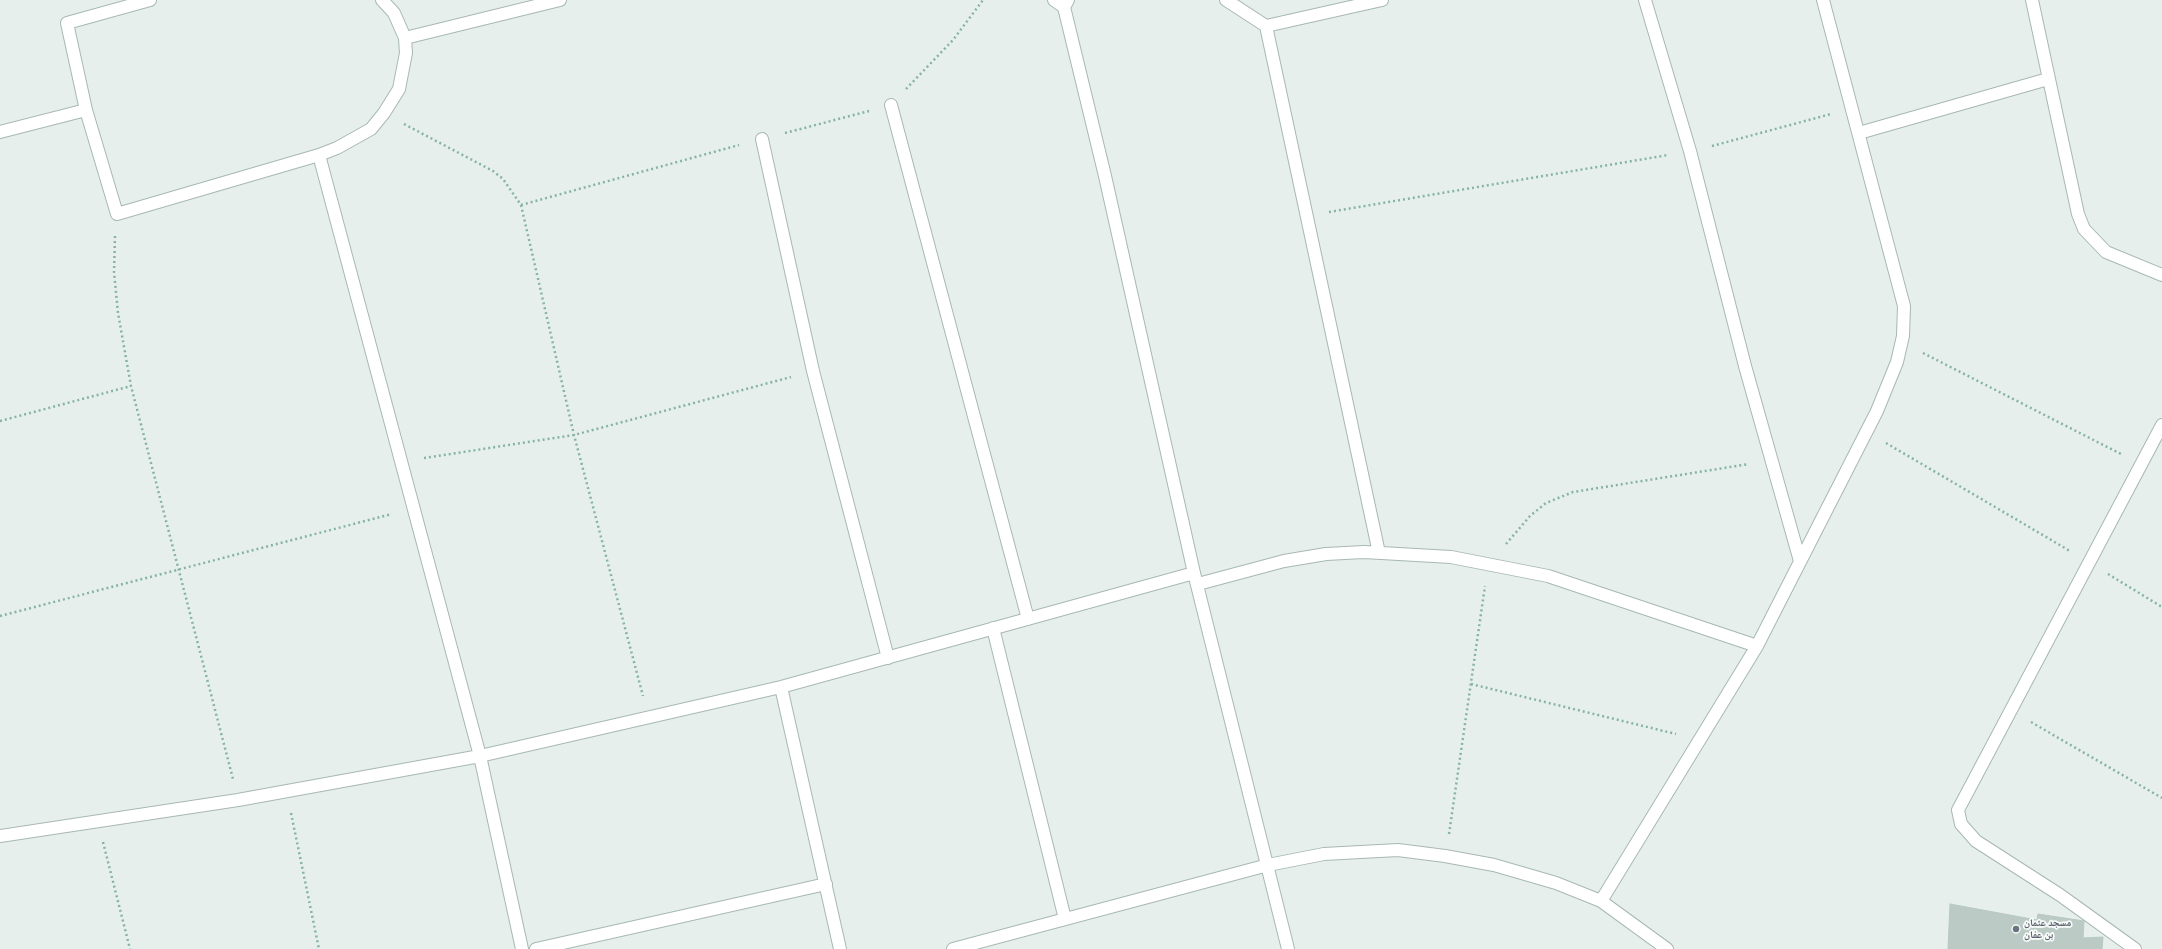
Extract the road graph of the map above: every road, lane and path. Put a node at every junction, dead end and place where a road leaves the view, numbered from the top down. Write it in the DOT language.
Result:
graph roads {
  1 [pos="150,0"];
  2 [pos="382,0"];
  3 [pos="560,0"];
  4 [pos="1226,0"];
  5 [pos="1382,0"];
  6 [pos="1645,0"];
  7 [pos="1823,0"];
  8 [pos="2032,0"];
  9 [pos="1062,2"];
  10 [pos="1266,26"];
  11 [pos="405,38"];
  12 [pos="2048,79"];
  13 [pos="891,105"];
  14 [pos="1852,109"];
  15 [pos="86,110"];
  16 [pos="384,113"];
  17 [pos="0,132"];
  18 [pos="1859,133"];
  19 [pos="762,139"];
  20 [pos="1690,151"];
  21 [pos="319,155"];
  22 [pos="118,214"];
  23 [pos="1307,216"];
  24 [pos="2162,275"];
  25 [pos="1902,342"];
  26 [pos="813,371"];
  27 [pos="131,386"];
  28 [pos="0,421"];
  29 [pos="2162,425"];
  30 [pos="1866,432"];
  31 [pos="574,435"];
  32 [pos="1772,461"];
  33 [pos="401,462"];
  34 [pos="2141,464"];
  35 [pos="414,508"];
  36 [pos="1379,553"];
  37 [pos="1800,561"];
  38 [pos="2089,562"];
  39 [pos="1488,564"];
  40 [pos="178,571"];
  41 [pos="1196,579"];
  42 [pos="2162,607"];
  43 [pos="0,616"];
  44 [pos="1028,619"];
  45 [pos="993,628"];
  46 [pos="1757,646"];
  47 [pos="888,658"];
  48 [pos="1470,684"];
  49 [pos="781,687"];
  50 [pos="2010,711"];
  51 [pos="649,718"];
  52 [pos="1700,740"];
  53 [pos="480,756"];
  54 [pos="287,791"];
  55 [pos="2162,798"];
  56 [pos="238,800"];
  57 [pos="98,821"];
  58 [pos="0,836"];
  59 [pos="1445,856"];
  60 [pos="1268,865"];
  61 [pos="826,884"];
  62 [pos="1601,901"];
  63 [pos="1064,919"];
  64 [pos="130,949"];
  65 [pos="319,949"];
  66 [pos="522,949"];
  67 [pos="536,949"];
  68 [pos="840,949"];
  69 [pos="953,949"];
  70 [pos="1288,949"];
  71 [pos="1667,949"];
  72 [pos="2135,949"];
  1 -- 15 [label="street"];
  2 -- 11 [label="street"];
  3 -- 11 [label="street"];
  4 -- 10 [label="street"];
  5 -- 10 [label="street"];
  6 -- 20 [label="street"];
  7 -- 14 [label="street"];
  8 -- 12 [label="street"];
  9 -- 41 [label="street"];
  10 -- 23 [label="street"];
  11 -- 16 [label="street"];
  12 -- 18 [label="street"];
  12 -- 24 [label="street"];
  13 -- 44 [label="street"];
  14 -- 18 [label="street"];
  14 -- 20 [label="path"];
  15 -- 17 [label="street"];
  15 -- 22 [label="street"];
  16 -- 21 [label="street"];
  16 -- 31 [label="path"];
  18 -- 25 [label="street"];
  19 -- 26 [label="street"];
  20 -- 23 [label="path"];
  20 -- 32 [label="street"];
  21 -- 22 [label="street"];
  21 -- 33 [label="street"];
  22 -- 27 [label="path"];
  23 -- 36 [label="street"];
  25 -- 30 [label="street"];
  25 -- 34 [label="path"];
  26 -- 31 [label="path"];
  26 -- 47 [label="street"];
  27 -- 28 [label="path"];
  27 -- 40 [label="path"];
  29 -- 34 [label="street"];
  30 -- 37 [label="street"];
  30 -- 38 [label="path"];
  31 -- 33 [label="path"];
  31 -- 51 [label="path"];
  32 -- 37 [label="street"];
  32 -- 39 [label="path"];
  33 -- 35 [label="street"];
  34 -- 38 [label="street"];
  35 -- 40 [label="path"];
  35 -- 53 [label="street"];
  36 -- 39 [label="street"];
  36 -- 41 [label="street"];
  37 -- 46 [label="street"];
  38 -- 42 [label="path"];
  38 -- 50 [label="street"];
  39 -- 46 [label="street"];
  39 -- 48 [label="path"];
  40 -- 43 [label="path"];
  40 -- 56 [label="path"];
  41 -- 44 [label="street"];
  41 -- 60 [label="street"];
  44 -- 45 [label="street"];
  45 -- 47 [label="street"];
  45 -- 63 [label="street"];
  46 -- 52 [label="street"];
  47 -- 49 [label="street"];
  48 -- 52 [label="path"];
  48 -- 59 [label="path"];
  49 -- 51 [label="street"];
  49 -- 61 [label="street"];
  50 -- 55 [label="path"];
  50 -- 72 [label="street"];
  51 -- 53 [label="street"];
  52 -- 62 [label="street"];
  53 -- 54 [label="street"];
  53 -- 66 [label="street"];
  54 -- 56 [label="street"];
  54 -- 65 [label="path"];
  56 -- 57 [label="street"];
  57 -- 58 [label="street"];
  57 -- 64 [label="path"];
  59 -- 60 [label="street"];
  59 -- 62 [label="street"];
  60 -- 63 [label="street"];
  60 -- 70 [label="street"];
  61 -- 67 [label="street"];
  61 -- 68 [label="street"];
  62 -- 71 [label="street"];
  63 -- 69 [label="street"];
}
